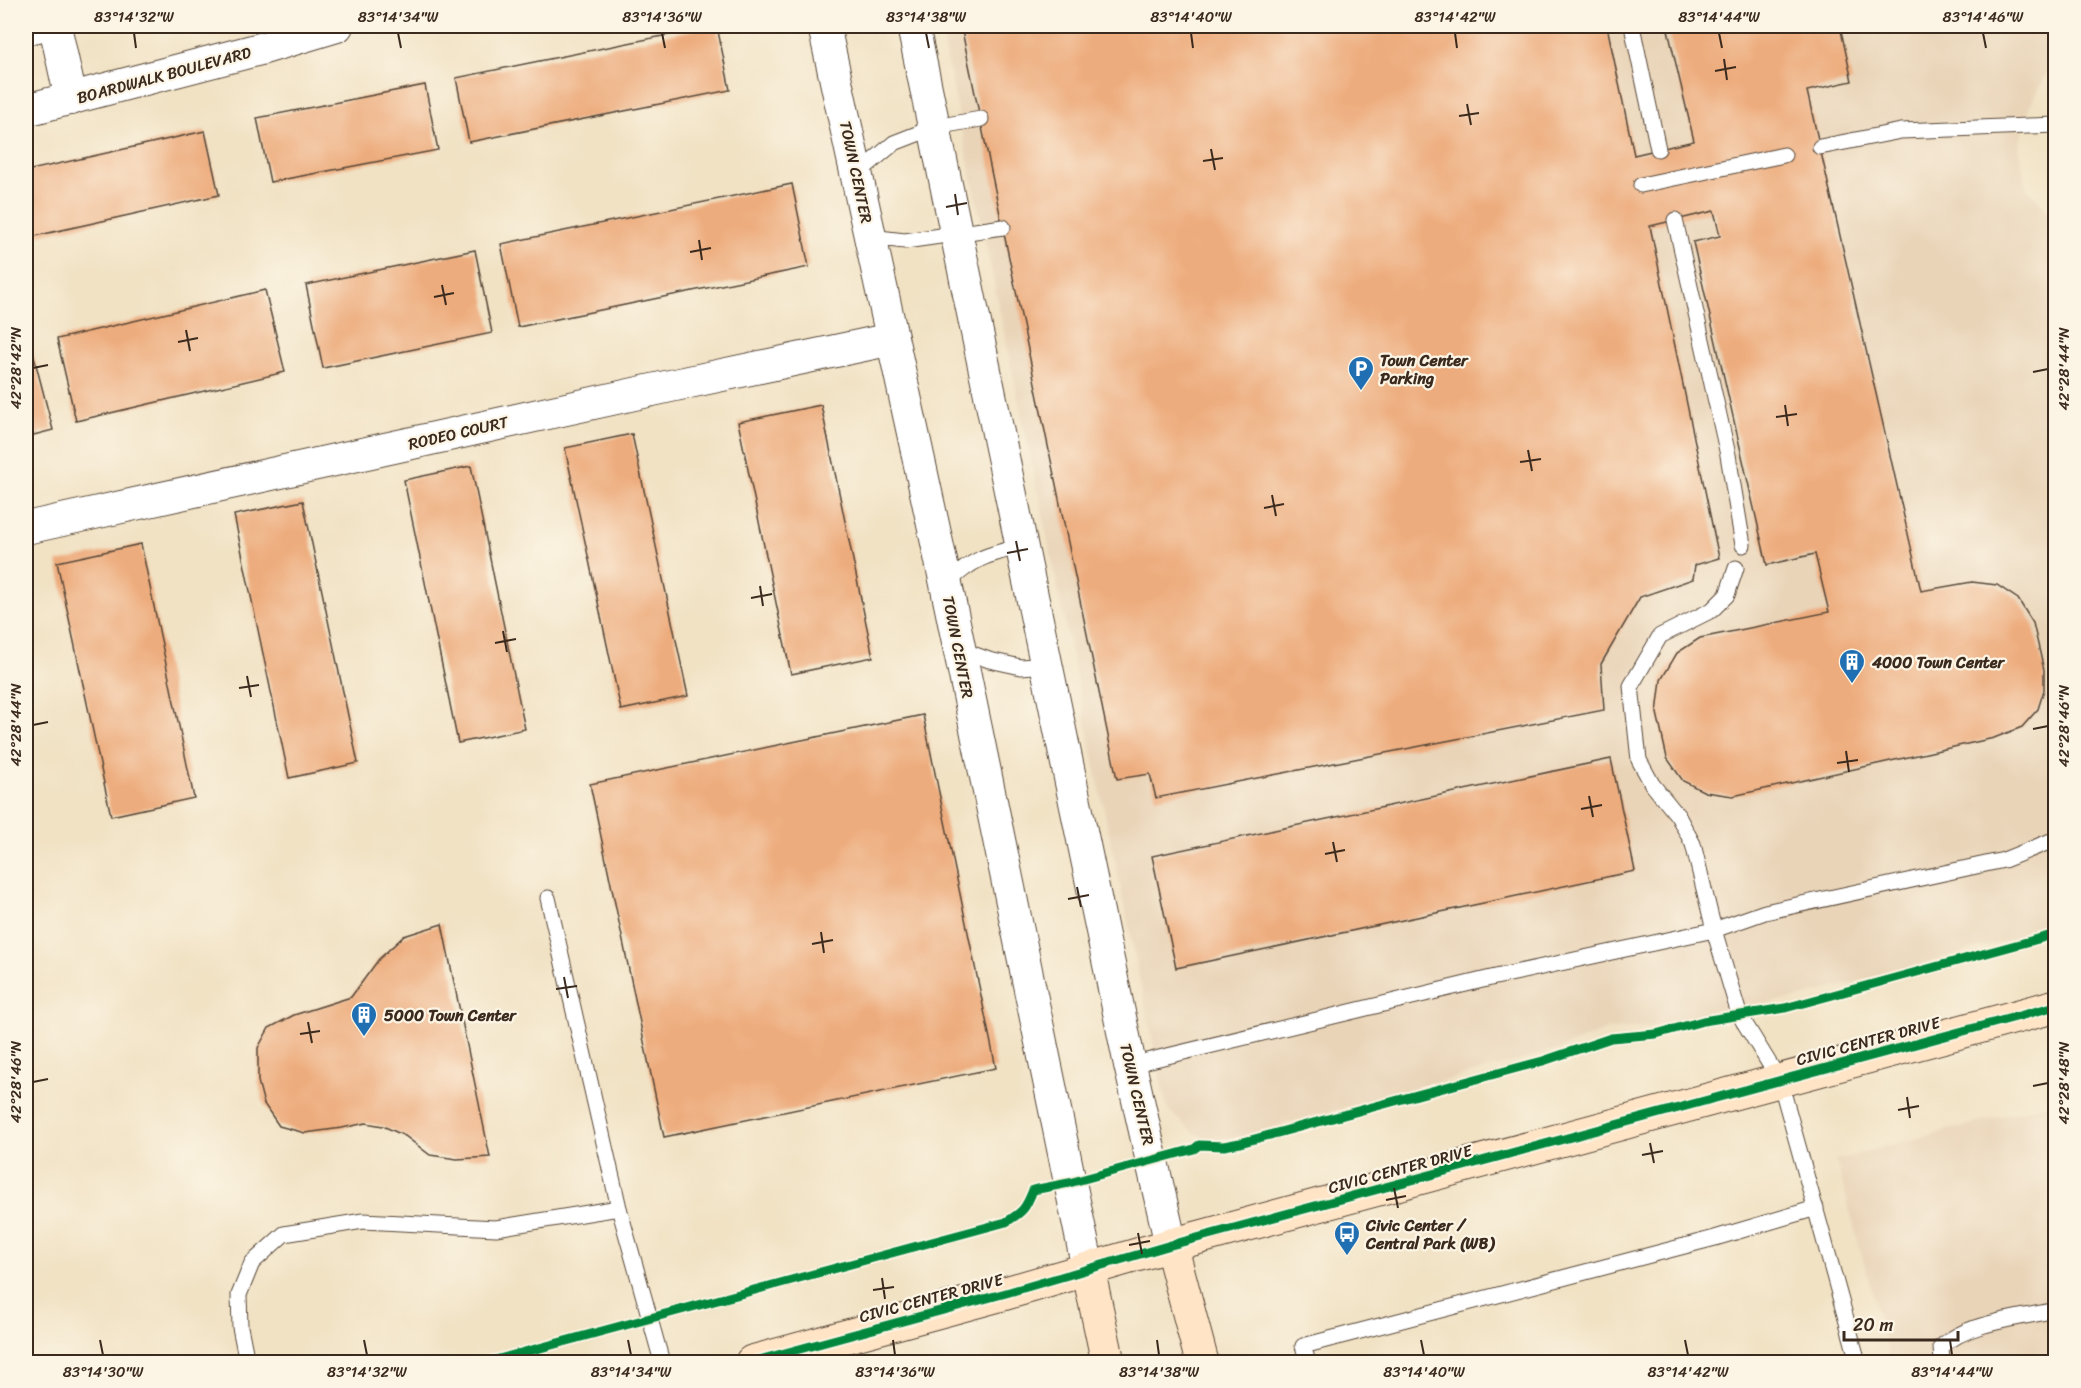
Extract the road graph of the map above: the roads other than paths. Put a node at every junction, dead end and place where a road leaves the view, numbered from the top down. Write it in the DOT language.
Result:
graph roads {
  1 [pos="38,26"];
  2 [pos="54,26"];
  3 [pos="337,26"];
  4 [pos="824,26"];
  5 [pos="913,26"];
  6 [pos="1632,26"];
  7 [pos="26,29"];
  8 [pos="71,99"];
  9 [pos="26,110"];
  10 [pos="981,119"];
  11 [pos="2055,125"];
  12 [pos="935,127"];
  13 [pos="1820,147"];
  14 [pos="1658,149"];
  15 [pos="1784,155"];
  16 [pos="857,174"];
  17 [pos="1641,185"];
  18 [pos="1675,220"];
  19 [pos="1003,227"];
  20 [pos="957,235"];
  21 [pos="870,237"];
  22 [pos="891,339"];
  23 [pos="26,528"];
  24 [pos="1743,545"];
  25 [pos="1022,546"];
  26 [pos="1736,568"];
  27 [pos="945,584"];
  28 [pos="958,650"];
  29 [pos="1047,665"];
  30 [pos="2055,839"];
  31 [pos="548,898"];
  32 [pos="1714,930"];
  33 [pos="2055,1006"];
  34 [pos="1130,1065"];
  35 [pos="1780,1081"];
  36 [pos="619,1208"];
  37 [pos="1816,1208"];
  38 [pos="1171,1245"];
  39 [pos="1088,1269"];
  40 [pos="2055,1310"];
  41 [pos="247,1362"];
  42 [pos="662,1362"];
  43 [pos="752,1362"];
  44 [pos="1108,1362"];
  45 [pos="1202,1362"];
  46 [pos="1308,1362"];
  47 [pos="1858,1362"];
  48 [pos="1942,1362"];
  1 -- 7 [label="street"];
  2 -- 8 [label="street"];
  3 -- 8 [label="street, BOARDWALK BOULEVARD"];
  4 -- 16 [label="street, TOWN CENTER"];
  5 -- 12 [label="street, TOWN CENTER"];
  6 -- 14 [label="lane"];
  8 -- 9 [label="street, BOARDWALK BOULEVARD"];
  10 -- 12 [label="lane"];
  11 -- 13 [label="lane"];
  12 -- 16 [label="lane"];
  12 -- 20 [label="street, TOWN CENTER"];
  15 -- 17 [label="lane"];
  16 -- 21 [label="street, TOWN CENTER"];
  18 -- 24 [label="lane"];
  19 -- 20 [label="lane"];
  20 -- 21 [label="lane"];
  20 -- 25 [label="street, TOWN CENTER"];
  21 -- 22 [label="street, TOWN CENTER"];
  22 -- 23 [label="street, RODEO COURT"];
  22 -- 27 [label="street, TOWN CENTER"];
  25 -- 27 [label="lane"];
  25 -- 29 [label="street, TOWN CENTER"];
  26 -- 32 [label="lane"];
  27 -- 28 [label="street, TOWN CENTER"];
  28 -- 29 [label="lane"];
  28 -- 39 [label="street, TOWN CENTER"];
  29 -- 34 [label="street, TOWN CENTER"];
  30 -- 32 [label="lane"];
  31 -- 36 [label="lane"];
  32 -- 34 [label="lane"];
  32 -- 35 [label="lane"];
  33 -- 35 [label="street, CIVIC CENTER DRIVE"];
  34 -- 38 [label="street, TOWN CENTER"];
  35 -- 37 [label="lane"];
  35 -- 38 [label="street, CIVIC CENTER DRIVE"];
  36 -- 41 [label="lane"];
  36 -- 42 [label="lane"];
  37 -- 46 [label="lane"];
  37 -- 47 [label="lane"];
  38 -- 39 [label="street, CIVIC CENTER DRIVE"];
  38 -- 45 [label="street"];
  39 -- 43 [label="street, CIVIC CENTER DRIVE"];
  39 -- 44 [label="street"];
  40 -- 48 [label="lane"];
}
